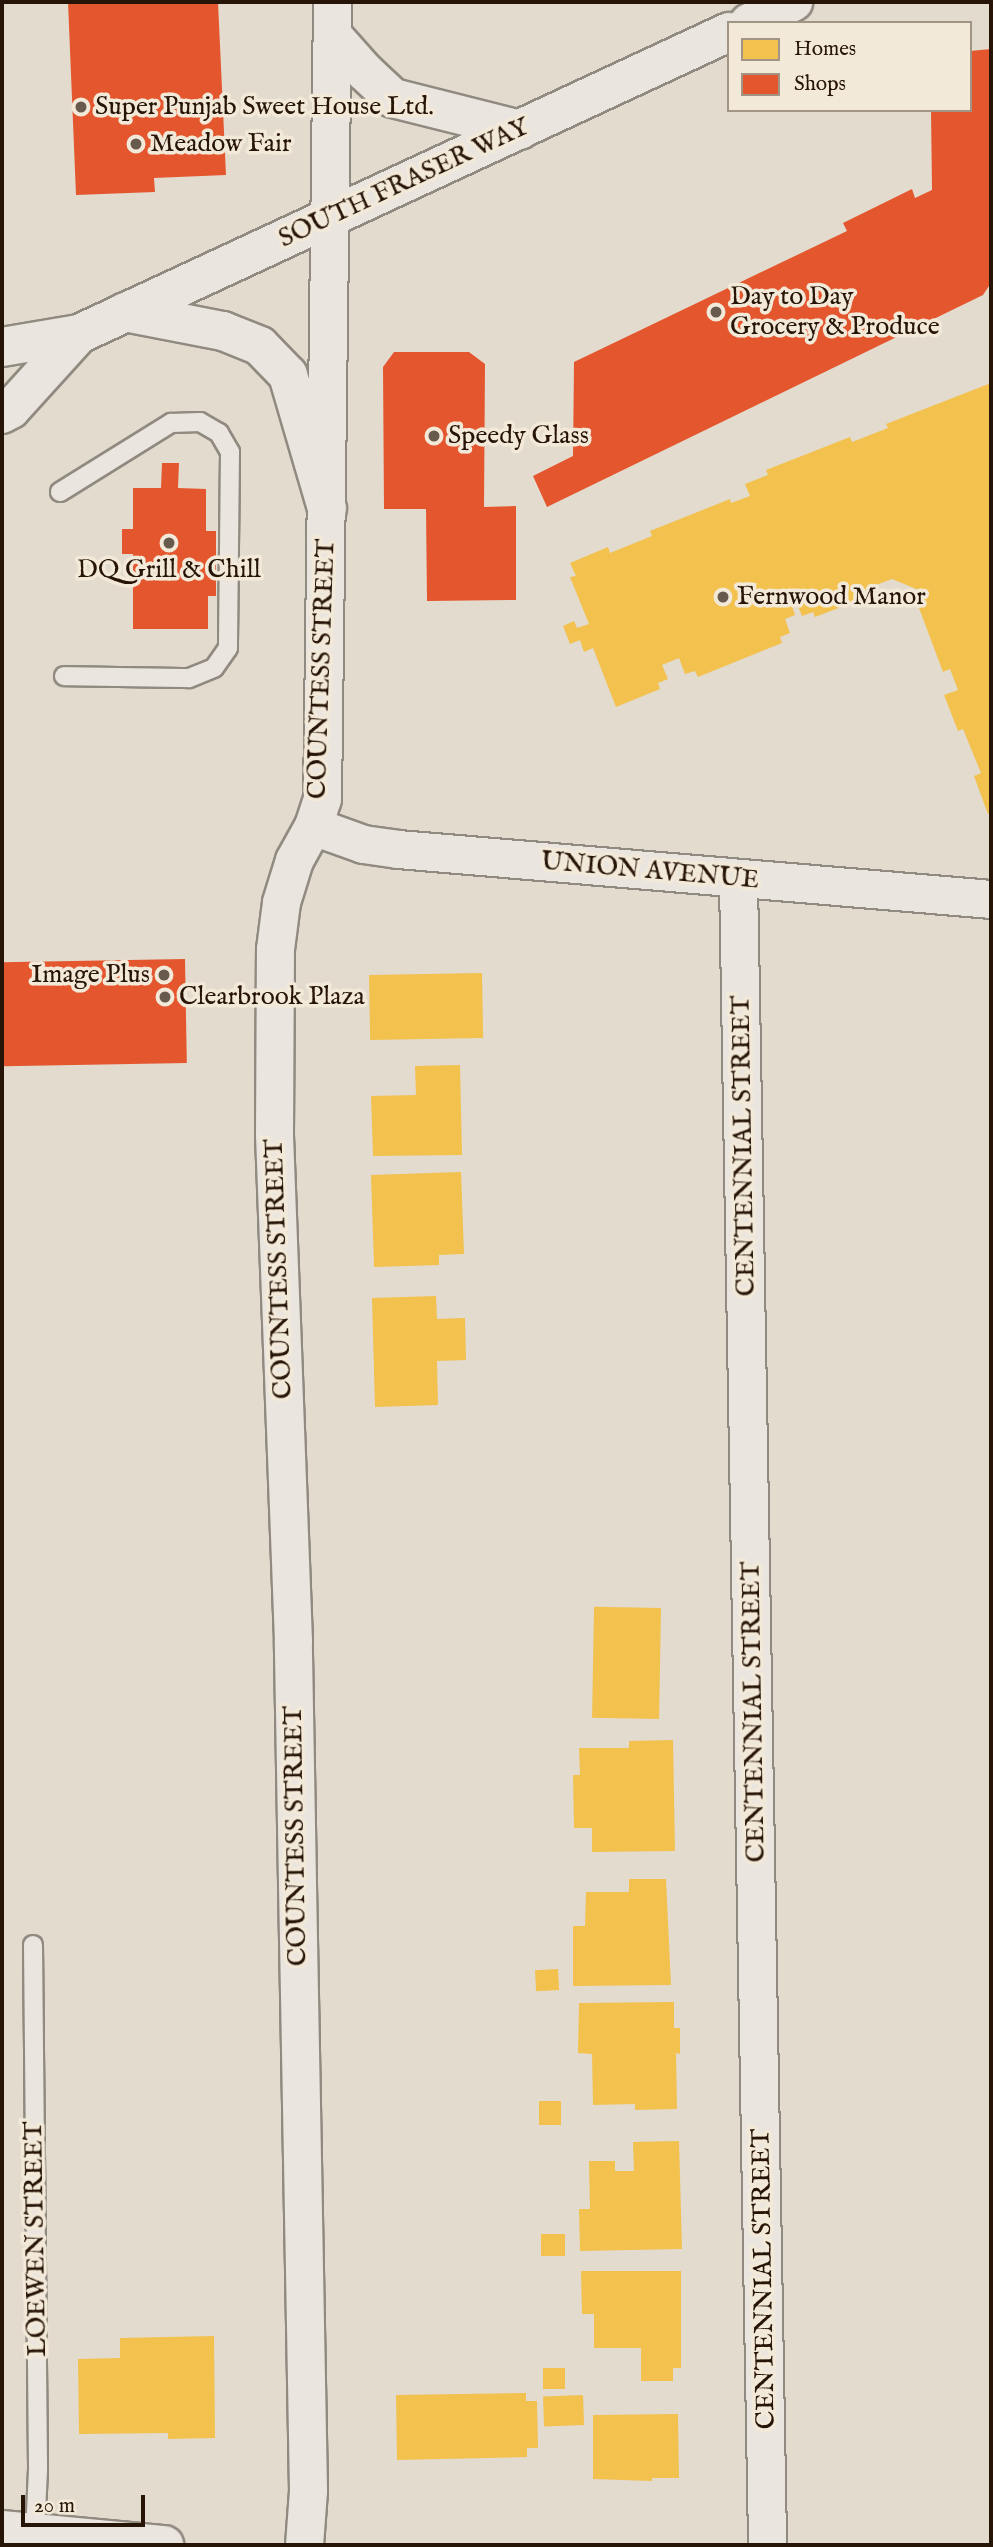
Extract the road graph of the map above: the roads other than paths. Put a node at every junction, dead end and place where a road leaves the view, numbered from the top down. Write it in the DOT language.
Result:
graph roads {
  1 [pos="793,2"];
  2 [pos="332,19"];
  3 [pos="753,21"];
  4 [pos="727,33"];
  5 [pos="520,130"];
  6 [pos="328,216"];
  7 [pos="125,313"];
  8 [pos="79,334"];
  9 [pos="2,346"];
  10 [pos="2,414"];
  11 [pos="61,492"];
  12 [pos="327,508"];
  13 [pos="64,676"];
  14 [pos="313,826"];
  15 [pos="738,880"];
  16 [pos="991,899"];
  17 [pos="33,1945"];
  18 [pos="18,2532"];
  19 [pos="97,2542"];
  20 [pos="164,2545"];
  21 [pos="304,2545"];
  22 [pos="767,2545"];
  1 -- 3 [label="main road"];
  2 -- 5 [label="main road"];
  2 -- 6 [label="street, COUNTESS STREET"];
  4 -- 5 [label="main road, SOUTH FRASER WAY"];
  5 -- 6 [label="main road, SOUTH FRASER WAY"];
  6 -- 7 [label="main road, SOUTH FRASER WAY"];
  6 -- 12 [label="street, COUNTESS STREET"];
  7 -- 8 [label="main road, SOUTH FRASER WAY"];
  7 -- 12 [label="main road"];
  8 -- 9 [label="main road, SOUTH FRASER WAY"];
  8 -- 10 [label="main road, SOUTH FRASER WAY"];
  11 -- 13 [label="lane"];
  12 -- 14 [label="street, COUNTESS STREET"];
  14 -- 15 [label="street, UNION AVENUE"];
  14 -- 21 [label="street, COUNTESS STREET"];
  15 -- 16 [label="street, UNION AVENUE"];
  15 -- 22 [label="street, CENTENNIAL STREET"];
  17 -- 18 [label="lane, LOEWEN STREET"];
  18 -- 19 [label="main road"];
  19 -- 20 [label="main road"];
}
